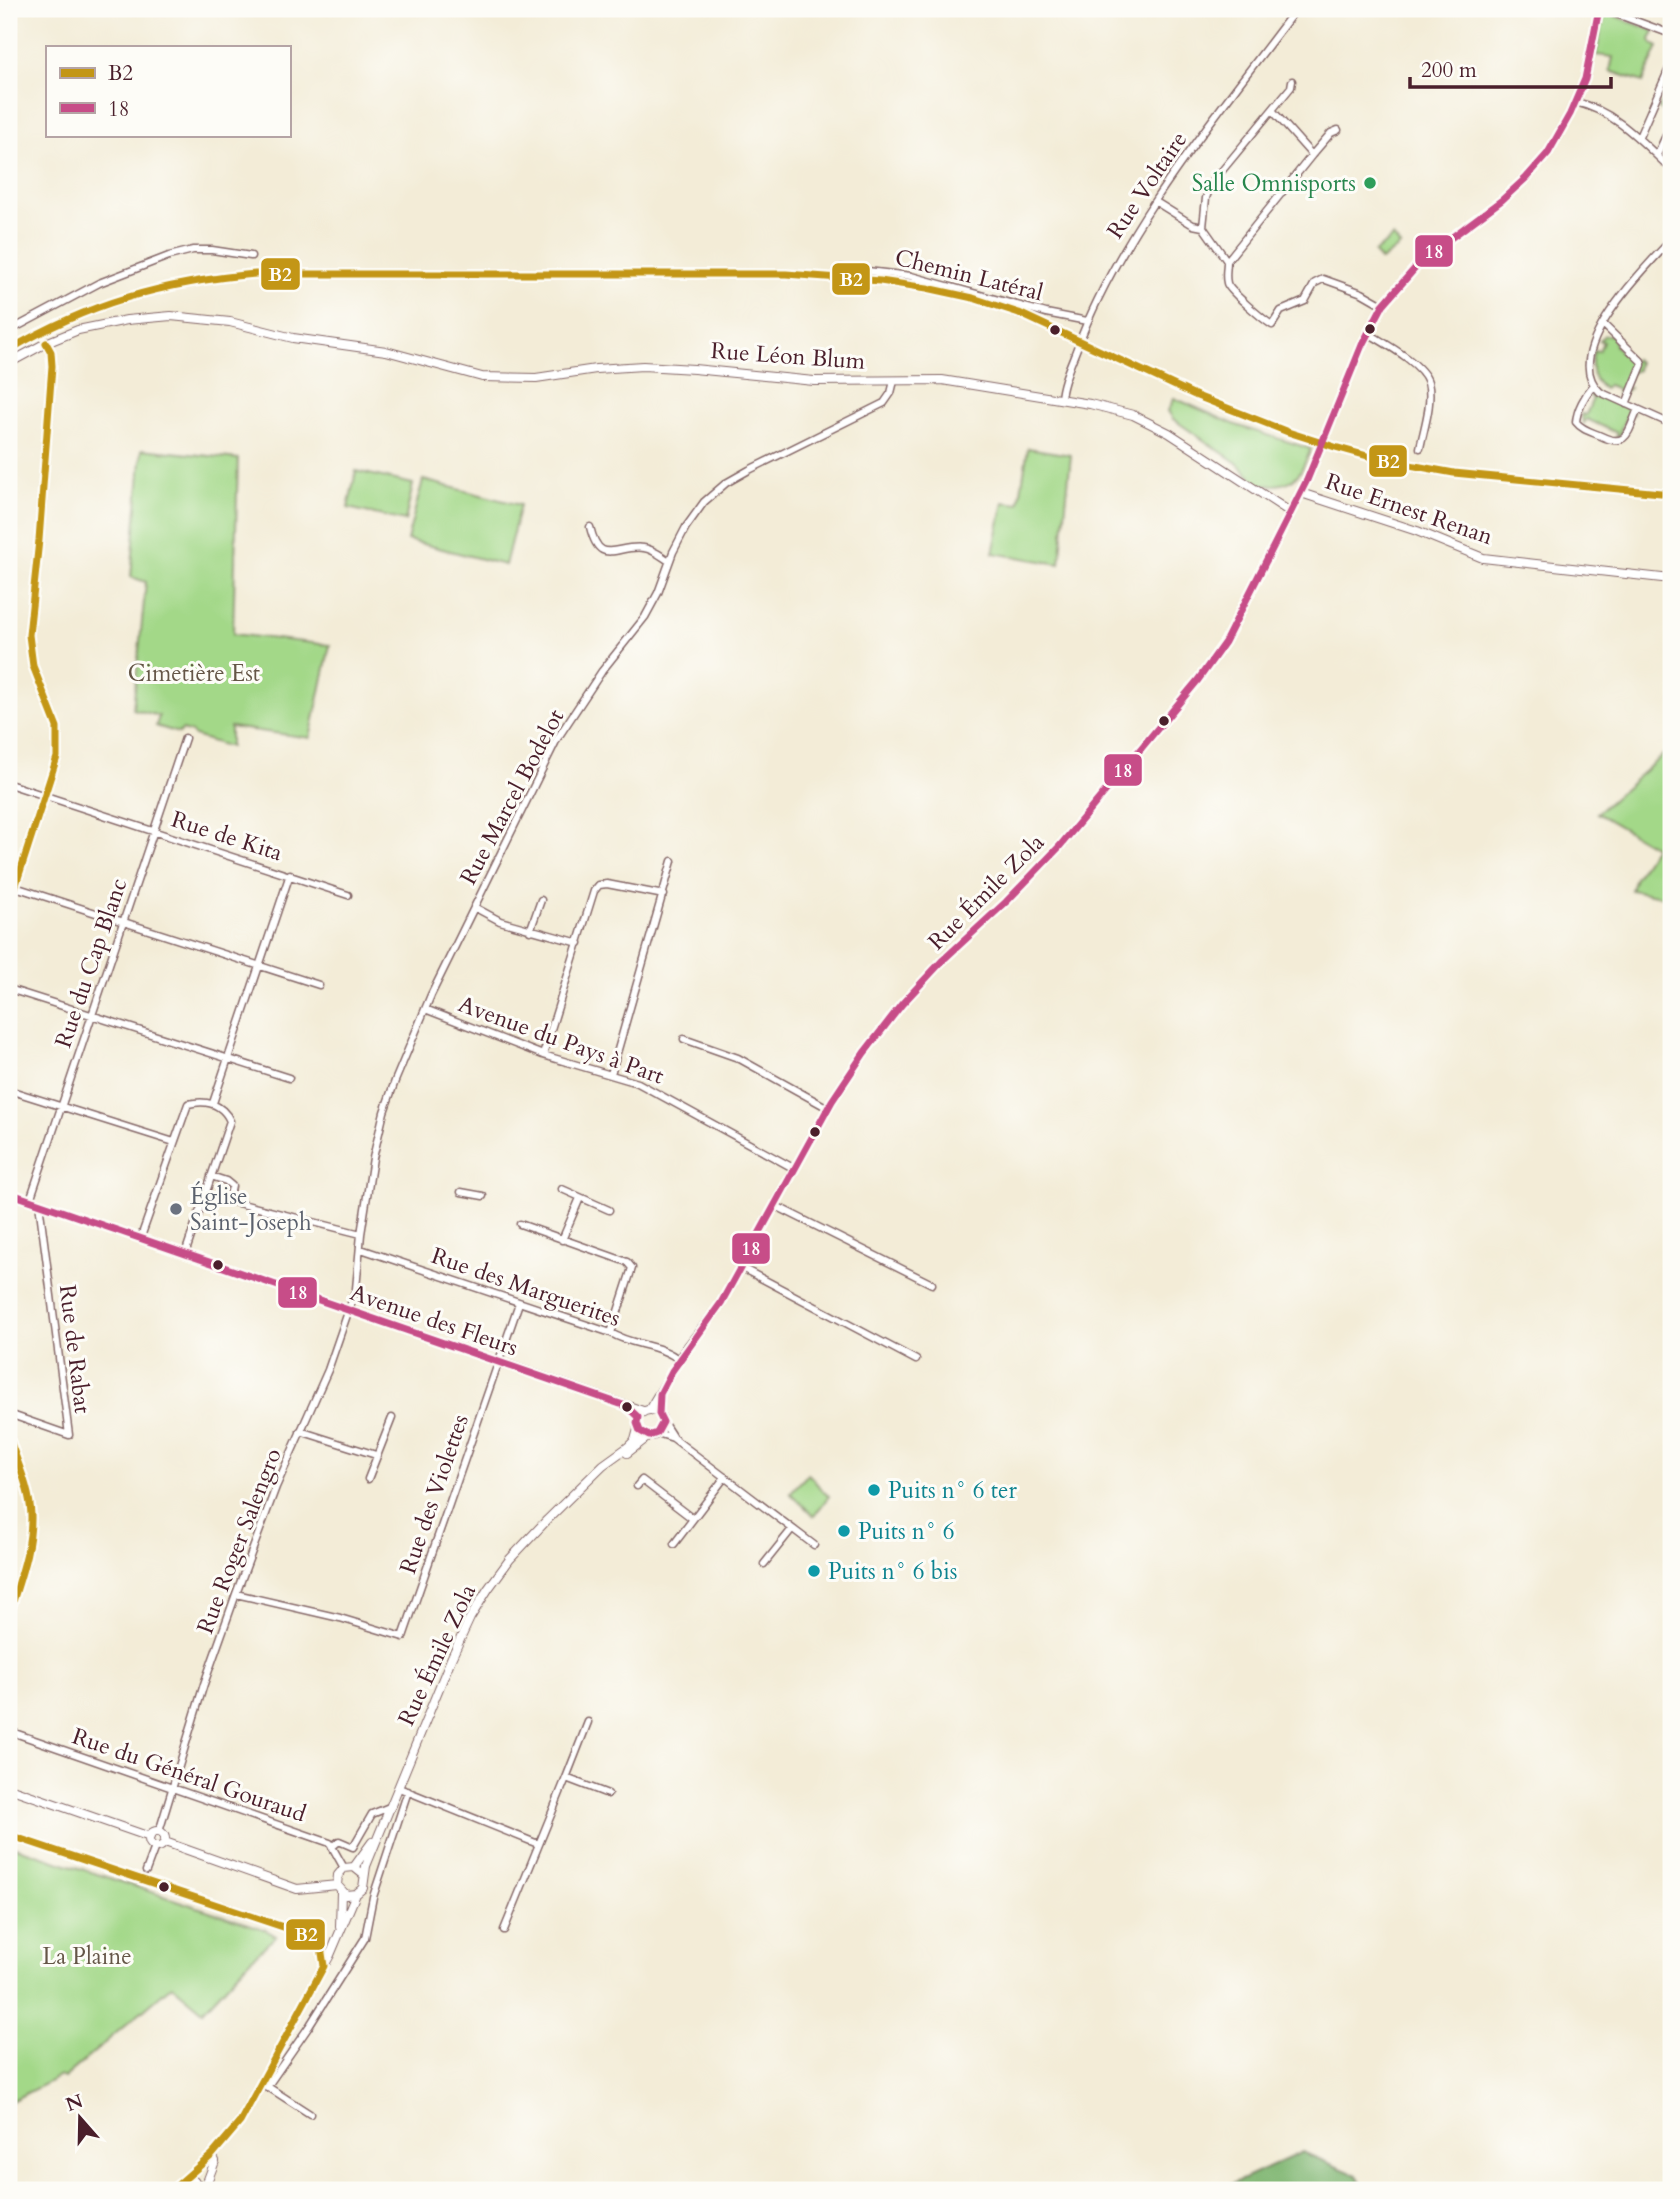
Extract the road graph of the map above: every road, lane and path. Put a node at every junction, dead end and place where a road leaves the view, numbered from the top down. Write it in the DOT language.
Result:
graph roads {
  1 [pos="1296,9"];
  2 [pos="1601,9"];
  3 [pos="1671,34"];
  4 [pos="1671,64"];
  5 [pos="1292,81"];
  6 [pos="1575,102"];
  7 [pos="1272,110"];
  8 [pos="1671,125"];
  9 [pos="1338,130"];
  10 [pos="1639,138"];
  11 [pos="1312,155"];
  12 [pos="1657,155"];
  13 [pos="1671,169"];
  14 [pos="1156,202"];
  15 [pos="1203,228"];
  16 [pos="1671,240"];
  17 [pos="1663,249"];
  18 [pos="251,256"];
  19 [pos="1671,256"];
  20 [pos="1227,261"];
  21 [pos="841,268"];
  22 [pos="1383,305"];
  23 [pos="1087,321"];
  24 [pos="1602,324"];
  25 [pos="9,331"];
  26 [pos="1368,333"];
  27 [pos="9,363"];
  28 [pos="894,381"];
  29 [pos="1593,386"];
  30 [pos="1061,399"];
  31 [pos="1626,404"];
  32 [pos="1638,409"];
  33 [pos="1671,424"];
  34 [pos="1420,448"];
  35 [pos="1301,493"];
  36 [pos="1290,512"];
  37 [pos="590,527"];
  38 [pos="669,561"];
  39 [pos="1671,579"];
  40 [pos="185,738"];
  41 [pos="9,784"];
  42 [pos="153,831"];
  43 [pos="672,861"];
  44 [pos="290,874"];
  45 [pos="9,885"];
  46 [pos="348,895"];
  47 [pos="664,895"];
  48 [pos="541,900"];
  49 [pos="474,907"];
  50 [pos="123,922"];
  51 [pos="530,931"];
  52 [pos="579,943"];
  53 [pos="259,966"];
  54 [pos="319,985"];
  55 [pos="9,989"];
  56 [pos="425,1009"];
  57 [pos="91,1016"];
  58 [pos="684,1039"];
  59 [pos="543,1055"];
  60 [pos="228,1060"];
  61 [pos="611,1074"];
  62 [pos="289,1078"];
  63 [pos="9,1090"];
  64 [pos="213,1103"];
  65 [pos="61,1108"];
  66 [pos="828,1108"];
  67 [pos="174,1142"];
  68 [pos="795,1169"];
  69 [pos="211,1176"];
  70 [pos="562,1189"];
  71 [pos="461,1192"];
  72 [pos="9,1193"];
  73 [pos="483,1196"];
  74 [pos="580,1198"];
  75 [pos="35,1202"];
  76 [pos="775,1205"];
  77 [pos="609,1210"];
  78 [pos="520,1224"];
  79 [pos="361,1234"];
  80 [pos="141,1237"];
  81 [pos="562,1240"];
  82 [pos="361,1250"];
  83 [pos="185,1254"];
  84 [pos="740,1267"];
  85 [pos="932,1284"];
  86 [pos="519,1303"];
  87 [pos="349,1311"];
  88 [pos="611,1333"];
  89 [pos="679,1360"];
  90 [pos="916,1360"];
  91 [pos="498,1363"];
  92 [pos="660,1394"];
  93 [pos="643,1413"];
  94 [pos="9,1414"];
  95 [pos="392,1418"];
  96 [pos="661,1418"];
  97 [pos="638,1429"];
  98 [pos="300,1431"];
  99 [pos="653,1434"];
  100 [pos="673,1438"];
  101 [pos="376,1455"];
  102 [pos="614,1458"];
  103 [pos="725,1477"];
  104 [pos="368,1479"];
  105 [pos="637,1486"];
  106 [pos="693,1519"];
  107 [pos="792,1528"];
  108 [pos="674,1544"];
  109 [pos="814,1545"];
  110 [pos="764,1564"];
  111 [pos="236,1594"];
  112 [pos="588,1722"];
  113 [pos="9,1731"];
  114 [pos="566,1778"];
  115 [pos="174,1787"];
  116 [pos="9,1788"];
  117 [pos="404,1789"];
  118 [pos="608,1794"];
  119 [pos="392,1806"];
  120 [pos="382,1828"];
  121 [pos="159,1832"];
  122 [pos="150,1837"];
  123 [pos="165,1843"];
  124 [pos="538,1844"];
  125 [pos="155,1847"];
  126 [pos="332,1847"];
  127 [pos="349,1868"];
  128 [pos="146,1871"];
  129 [pos="365,1878"];
  130 [pos="376,1886"];
  131 [pos="339,1888"];
  132 [pos="356,1895"];
  133 [pos="504,1930"];
  134 [pos="340,1933"];
  135 [pos="264,2085"];
  136 [pos="310,2114"];
  137 [pos="212,2155"];
  138 [pos="185,2179"];
  139 [pos="172,2190"];
  140 [pos="204,2190"];
  1 -- 14 [label="street, Rue Voltaire"];
  2 -- 3 [label="street"];
  2 -- 6 [label="street, Rue Émile Zola"];
  4 -- 10 [label="street"];
  5 -- 7 [label="street"];
  6 -- 10 [label="street"];
  6 -- 22 [label="street, Rue Émile Zola"];
  7 -- 11 [label="street"];
  7 -- 15 [label="street"];
  8 -- 12 [label="street"];
  9 -- 11 [label="street"];
  10 -- 12 [label="street"];
  11 -- 20 [label="street"];
  12 -- 13 [label="street"];
  14 -- 15 [label="street"];
  14 -- 23 [label="street, Rue Voltaire"];
  15 -- 20 [label="street"];
  16 -- 17 [label="street"];
  17 -- 19 [label="street"];
  17 -- 24 [label="street"];
  18 -- 25 [label="street"];
  20 -- 22 [label="street"];
  21 -- 23 [label="street, Chemin Latéral"];
  22 -- 26 [label="street, Rue Émile Zola"];
  23 -- 30 [label="street, Rue Voltaire"];
  24 -- 29 [label="street"];
  24 -- 31 [label="street"];
  26 -- 34 [label="street"];
  26 -- 35 [label="street, Rue Émile Zola"];
  27 -- 28 [label="street, Rue Léon Blum"];
  28 -- 30 [label="street, Rue Léon Blum"];
  28 -- 38 [label="street, Rue Marcel Bodelot"];
  29 -- 31 [label="street"];
  29 -- 32 [label="street"];
  30 -- 36 [label="street, Rue Léon Blum"];
  31 -- 32 [label="street"];
  32 -- 33 [label="street"];
  35 -- 36 [label="street, Rue Émile Zola"];
  35 -- 39 [label="street, Rue Ernest Renan"];
  36 -- 66 [label="street, Rue Émile Zola"];
  37 -- 38 [label="street"];
  38 -- 49 [label="street, Rue Marcel Bodelot"];
  40 -- 42 [label="street, Rue du Cap Blanc"];
  41 -- 42 [label="street, Rue de Kita"];
  42 -- 44 [label="street, Rue de Kita"];
  42 -- 50 [label="street, Rue du Cap Blanc"];
  43 -- 47 [label="street"];
  44 -- 46 [label="street, Rue de Kita"];
  44 -- 53 [label="street"];
  45 -- 50 [label="street"];
  47 -- 52 [label="street"];
  47 -- 61 [label="street"];
  48 -- 51 [label="street"];
  49 -- 51 [label="street"];
  49 -- 56 [label="street, Rue Marcel Bodelot"];
  50 -- 53 [label="street"];
  50 -- 57 [label="street, Rue du Cap Blanc"];
  51 -- 52 [label="street"];
  52 -- 59 [label="street"];
  53 -- 54 [label="street"];
  53 -- 60 [label="street"];
  55 -- 57 [label="street"];
  56 -- 59 [label="street, Avenue du Pays à Part"];
  56 -- 79 [label="street, Rue Marcel Bodelot"];
  57 -- 60 [label="street"];
  57 -- 65 [label="street, Rue du Cap Blanc"];
  58 -- 66 [label="street"];
  59 -- 61 [label="street, Avenue du Pays à Part"];
  60 -- 62 [label="street"];
  60 -- 64 [label="street"];
  61 -- 68 [label="street, Avenue du Pays à Part"];
  63 -- 65 [label="street"];
  64 -- 67 [label="street"];
  64 -- 69 [label="street"];
  65 -- 67 [label="street"];
  65 -- 75 [label="street, Rue du Cap Blanc"];
  66 -- 68 [label="street, Rue Émile Zola"];
  67 -- 80 [label="street"];
  68 -- 76 [label="street, Rue Émile Zola"];
  69 -- 79 [label="street"];
  69 -- 83 [label="street"];
  70 -- 74 [label="street"];
  71 -- 73 [label="street"];
  72 -- 75 [label="street, Avenue des Fleurs"];
  74 -- 77 [label="street"];
  74 -- 81 [label="street"];
  75 -- 80 [label="street, Avenue des Fleurs"];
  75 -- 94 [label="street, Rue de Rabat"];
  76 -- 84 [label="street, Rue Émile Zola"];
  76 -- 85 [label="street"];
  78 -- 81 [label="street"];
  79 -- 82 [label="street, Rue Marcel Bodelot"];
  80 -- 83 [label="street, Avenue des Fleurs"];
  81 -- 88 [label="street"];
  82 -- 86 [label="street, Rue des Marguerites"];
  82 -- 87 [label="street, Rue Marcel Bodelot"];
  83 -- 87 [label="street, Avenue des Fleurs"];
  84 -- 89 [label="street, Rue Émile Zola"];
  84 -- 90 [label="street"];
  86 -- 88 [label="street, Rue des Marguerites"];
  86 -- 91 [label="street, Rue des Violettes"];
  87 -- 91 [label="street, Avenue des Fleurs"];
  87 -- 98 [label="street, Rue Roger Salengro"];
  88 -- 89 [label="street, Rue des Marguerites"];
  89 -- 92 [label="street, Rue Émile Zola"];
  91 -- 93 [label="street, Avenue des Fleurs"];
  91 -- 111 [label="street, Rue des Violettes"];
  92 -- 93 [label="street, Rue Émile Zola"];
  92 -- 96 [label="street, Rue Émile Zola"];
  93 -- 96 [label="street"];
  93 -- 97 [label="street"];
  95 -- 101 [label="street"];
  96 -- 99 [label="street"];
  96 -- 100 [label="street"];
  97 -- 99 [label="street"];
  97 -- 102 [label="street, Rue Émile Zola"];
  98 -- 101 [label="street"];
  98 -- 111 [label="street, Rue Roger Salengro"];
  99 -- 100 [label="street"];
  99 -- 102 [label="street, Rue Émile Zola"];
  100 -- 103 [label="street"];
  101 -- 104 [label="street"];
  102 -- 117 [label="street, Rue Émile Zola"];
  103 -- 106 [label="street"];
  103 -- 107 [label="street"];
  105 -- 106 [label="street"];
  106 -- 108 [label="street"];
  107 -- 109 [label="street"];
  107 -- 110 [label="street"];
  111 -- 115 [label="street, Rue Roger Salengro"];
  112 -- 114 [label="street"];
  113 -- 115 [label="street, Rue du Général Gouraud"];
  114 -- 118 [label="street"];
  114 -- 124 [label="street"];
  115 -- 121 [label="street, Rue Roger Salengro"];
  115 -- 126 [label="street, Rue du Général Gouraud"];
  116 -- 122 [label="street"];
  117 -- 119 [label="street, Rue Émile Zola"];
  117 -- 124 [label="street"];
  117 -- 130 [label="street"];
  119 -- 120 [label="street, Rue Émile Zola"];
  119 -- 126 [label="street"];
  120 -- 127 [label="street"];
  120 -- 129 [label="street"];
  121 -- 122 [label="street"];
  121 -- 123 [label="street"];
  122 -- 125 [label="street"];
  123 -- 125 [label="street"];
  123 -- 131 [label="street"];
  124 -- 133 [label="street"];
  125 -- 128 [label="street"];
  126 -- 127 [label="street"];
  127 -- 129 [label="street"];
  127 -- 131 [label="street"];
  129 -- 130 [label="street"];
  129 -- 132 [label="street"];
  130 -- 135 [label="street"];
  131 -- 132 [label="street"];
  131 -- 134 [label="street"];
  132 -- 134 [label="street"];
  134 -- 135 [label="street"];
  135 -- 136 [label="street"];
  135 -- 137 [label="street"];
  137 -- 138 [label="street"];
  137 -- 140 [label="street"];
  138 -- 139 [label="street"];
  138 -- 140 [label="street"];
}
